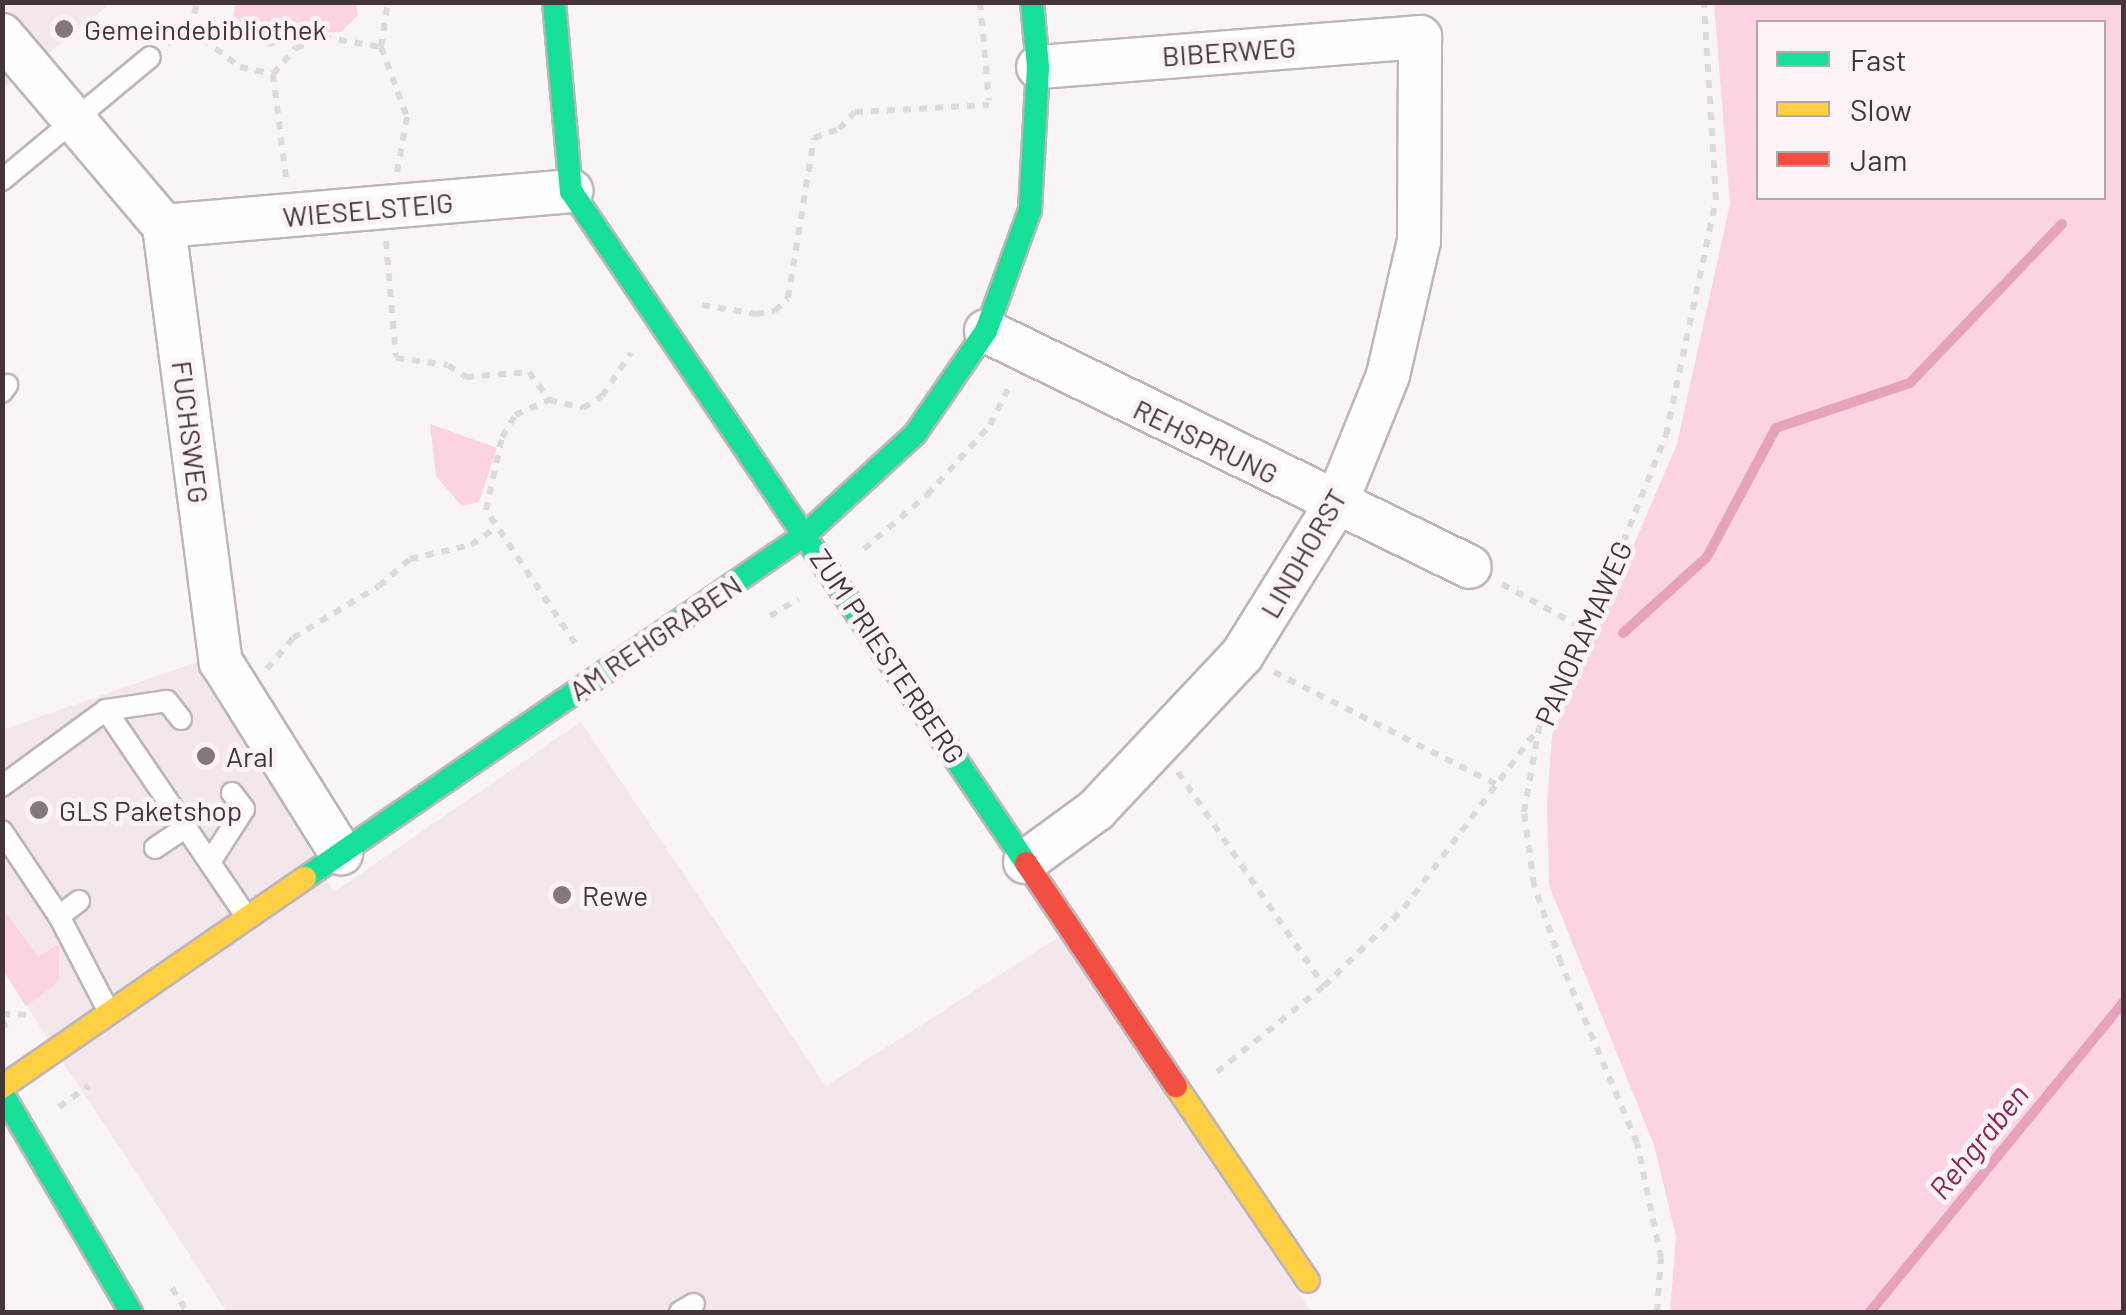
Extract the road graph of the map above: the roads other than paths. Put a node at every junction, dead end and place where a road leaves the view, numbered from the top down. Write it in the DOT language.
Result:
graph roads {
  1 [pos="554,2"];
  2 [pos="1032,2"];
  3 [pos="2,35"];
  4 [pos="1420,37"];
  5 [pos="150,57"];
  6 [pos="1038,67"];
  7 [pos="72,118"];
  8 [pos="2,180"];
  9 [pos="571,191"];
  10 [pos="164,226"];
  11 [pos="986,331"];
  12 [pos="1336,504"];
  13 [pos="807,533"];
  14 [pos="1470,567"];
  15 [pos="106,710"];
  16 [pos="181,720"];
  17 [pos="2,786"];
  18 [pos="232,793"];
  19 [pos="186,827"];
  20 [pos="2,832"];
  21 [pos="155,848"];
  22 [pos="341,852"];
  23 [pos="210,862"];
  24 [pos="1025,862"];
  25 [pos="79,901"];
  26 [pos="60,916"];
  27 [pos="247,918"];
  28 [pos="110,1014"];
  29 [pos="2,1090"];
  30 [pos="1308,1281"];
  31 [pos="131,1312"];
  1 -- 9 [label="street, ZUM PRIESTERBERG"];
  2 -- 6 [label="street, AM REHGRABEN"];
  3 -- 7 [label="street"];
  4 -- 6 [label="street, BIBERWEG"];
  4 -- 12 [label="street, LINDHORST"];
  5 -- 7 [label="lane"];
  6 -- 11 [label="street, AM REHGRABEN"];
  7 -- 8 [label="lane"];
  7 -- 10 [label="street"];
  9 -- 10 [label="street, WIESELSTEIG"];
  9 -- 13 [label="street, ZUM PRIESTERBERG"];
  10 -- 22 [label="street, FUCHSWEG"];
  11 -- 12 [label="street, REHSPRUNG"];
  11 -- 13 [label="street, AM REHGRABEN"];
  12 -- 14 [label="street, REHSPRUNG"];
  12 -- 24 [label="street, LINDHORST"];
  13 -- 22 [label="street, AM REHGRABEN"];
  13 -- 24 [label="street, ZUM PRIESTERBERG"];
  15 -- 16 [label="lane"];
  15 -- 17 [label="lane"];
  15 -- 19 [label="lane"];
  18 -- 23 [label="lane"];
  19 -- 21 [label="lane"];
  19 -- 23 [label="lane"];
  20 -- 26 [label="lane"];
  22 -- 27 [label="street, AM REHGRABEN"];
  23 -- 27 [label="lane"];
  24 -- 30 [label="street, ZUM PRIESTERBERG"];
  25 -- 26 [label="lane"];
  26 -- 28 [label="lane"];
  27 -- 28 [label="street, AM REHGRABEN"];
  28 -- 29 [label="street, AM REHGRABEN"];
  29 -- 31 [label="street"];
}
